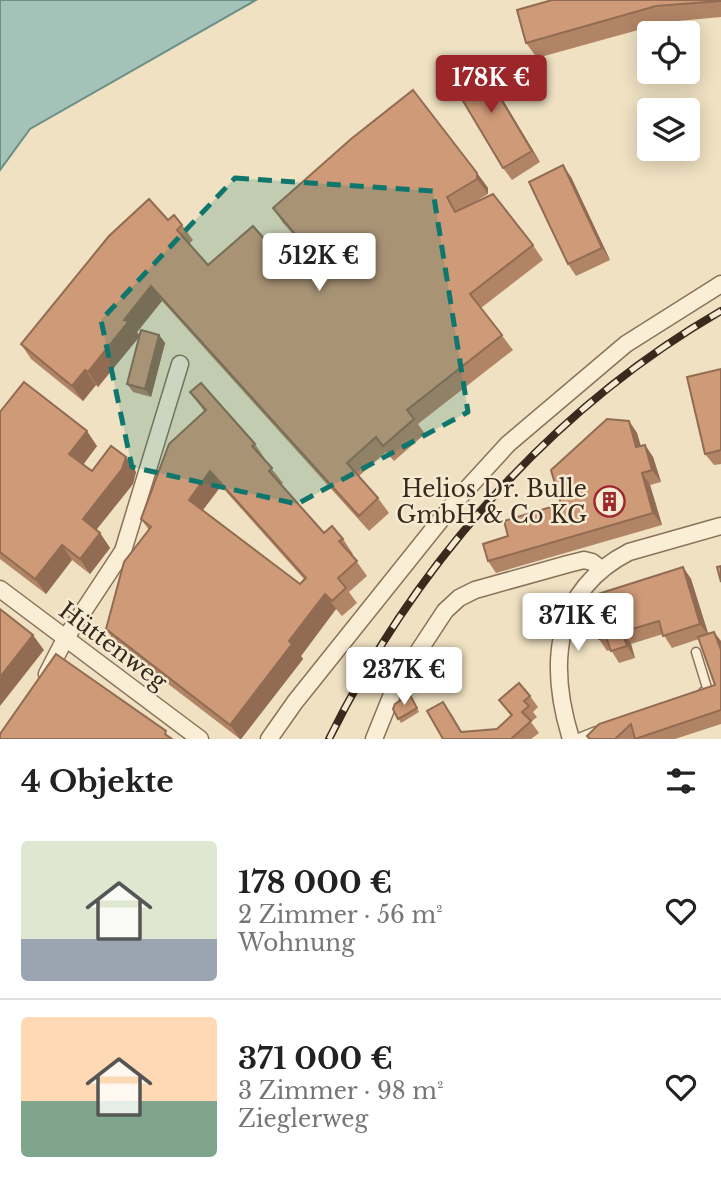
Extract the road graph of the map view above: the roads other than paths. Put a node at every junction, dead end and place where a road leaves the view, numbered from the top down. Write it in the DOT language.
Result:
graph roads {
  1 [pos="721,284"];
  2 [pos="180,364"];
  3 [pos="721,526"];
  4 [pos="601,569"];
  5 [pos="0,589"];
  6 [pos="65,639"];
  7 [pos="696,652"];
  8 [pos="39,686"];
  9 [pos="696,694"];
  10 [pos="610,726"];
  11 [pos="200,739"];
  12 [pos="269,739"];
  13 [pos="374,739"];
  14 [pos="573,739"];
  1 -- 12 [label="street"];
  2 -- 6 [label="street"];
  3 -- 4 [label="street"];
  4 -- 13 [label="street"];
  4 -- 14 [label="street"];
  5 -- 6 [label="street, Hüttenweg"];
  6 -- 8 [label="street"];
  6 -- 11 [label="street, Hüttenweg"];
  7 -- 9 [label="lane"];
  10 -- 14 [label="lane"];
}
